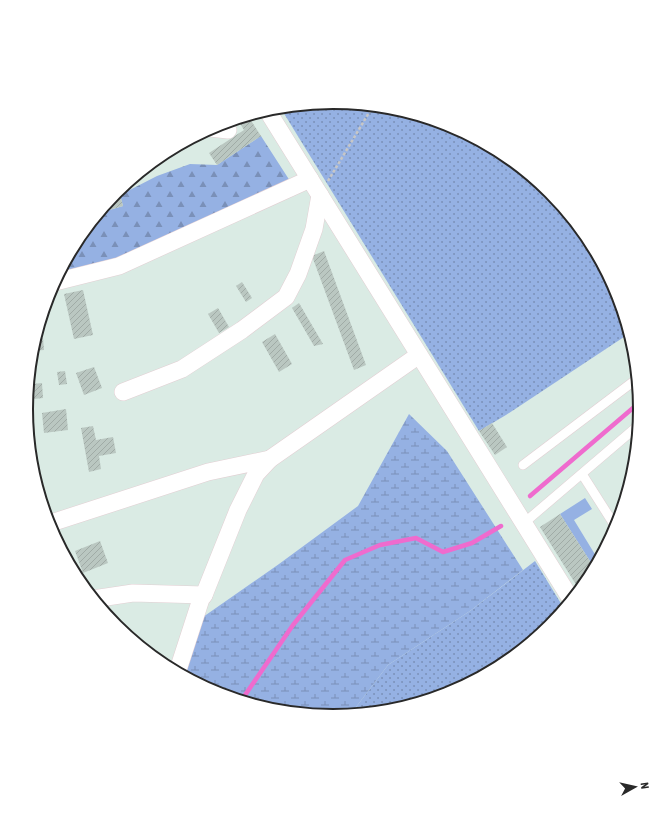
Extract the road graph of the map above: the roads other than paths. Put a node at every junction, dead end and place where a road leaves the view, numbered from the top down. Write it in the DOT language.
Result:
graph roads {
  1 [pos="271,116"];
  2 [pos="225,130"];
  3 [pos="228,130"];
  4 [pos="310,178"];
  5 [pos="320,195"];
  6 [pos="63,280"];
  7 [pos="419,355"];
  8 [pos="632,382"];
  9 [pos="123,392"];
  10 [pos="633,430"];
  11 [pos="270,459"];
  12 [pos="523,465"];
  13 [pos="582,474"];
  14 [pos="612,521"];
  15 [pos="55,522"];
  16 [pos="524,523"];
  17 [pos="204,595"];
  18 [pos="569,596"];
  19 [pos="100,598"];
  20 [pos="179,667"];
  1 -- 4 [label="street"];
  2 -- 3 [label="street"];
  4 -- 5 [label="street"];
  4 -- 6 [label="street"];
  5 -- 7 [label="street"];
  5 -- 9 [label="street"];
  7 -- 11 [label="street"];
  7 -- 16 [label="street"];
  8 -- 12 [label="lane"];
  10 -- 13 [label="lane"];
  11 -- 15 [label="street"];
  11 -- 17 [label="street"];
  13 -- 14 [label="lane"];
  13 -- 16 [label="lane"];
  16 -- 18 [label="street"];
  17 -- 19 [label="street"];
  17 -- 20 [label="street"];
}
